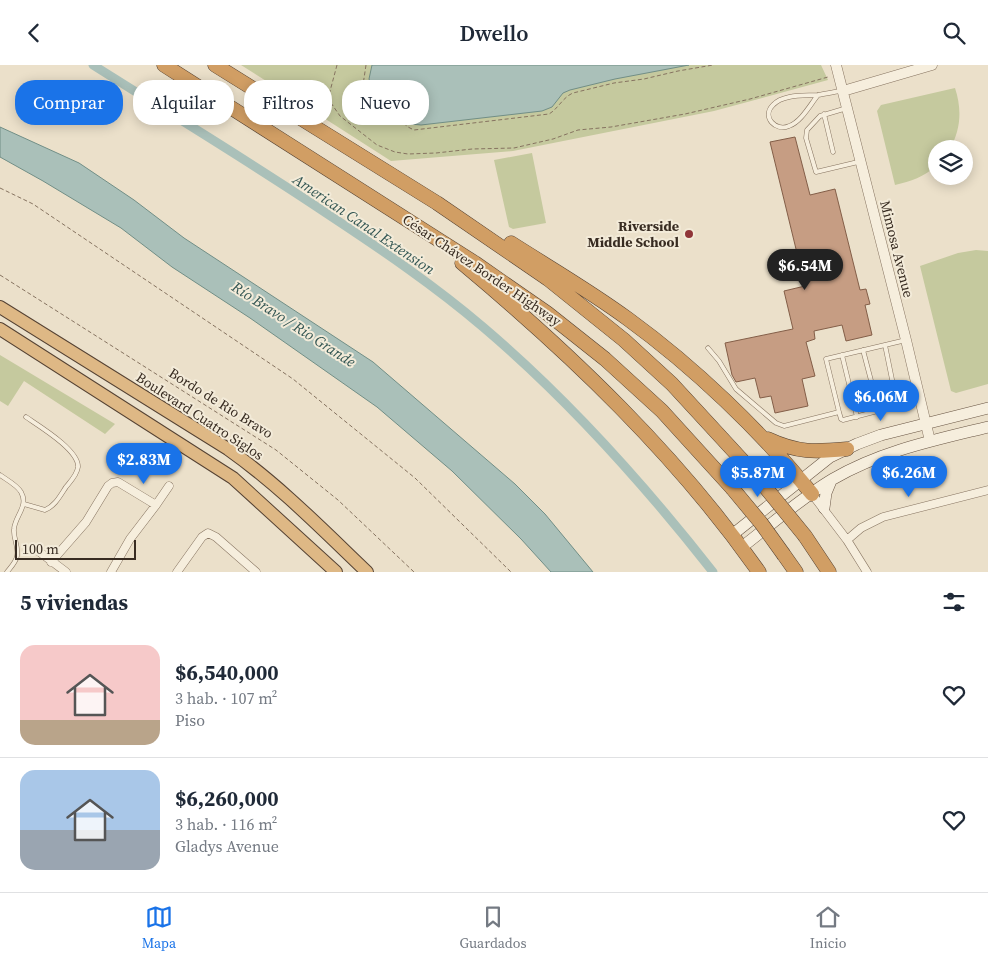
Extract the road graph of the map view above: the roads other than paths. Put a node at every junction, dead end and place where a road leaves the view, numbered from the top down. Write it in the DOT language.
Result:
graph roads {
  1 [pos="164,65"];
  2 [pos="215,65"];
  3 [pos="836,65"];
  4 [pos="932,65"];
  5 [pos="843,91"];
  6 [pos="818,95"];
  7 [pos="847,108"];
  8 [pos="824,114"];
  9 [pos="833,152"];
  10 [pos="861,161"];
  11 [pos="438,203"];
  12 [pos="409,220"];
  13 [pos="0,307"];
  14 [pos="0,329"];
  15 [pos="906,340"];
  16 [pos="884,345"];
  17 [pos="708,348"];
  18 [pos="863,350"];
  19 [pos="842,355"];
  20 [pos="988,408"];
  21 [pos="879,411"];
  22 [pos="839,413"];
  23 [pos="26,417"];
  24 [pos="857,417"];
  25 [pos="926,423"];
  26 [pos="988,427"];
  27 [pos="762,437"];
  28 [pos="930,441"];
  29 [pos="847,449"];
  30 [pos="0,475"];
  31 [pos="832,479"];
  32 [pos="800,480"];
  33 [pos="169,486"];
  34 [pos="988,490"];
  35 [pos="812,494"];
  36 [pos="24,504"];
  37 [pos="156,505"];
  38 [pos="824,508"];
  39 [pos="732,535"];
  40 [pos="847,540"];
  41 [pos="742,547"];
  42 [pos="37,550"];
  43 [pos="52,562"];
  44 [pos="181,570"];
  45 [pos="7,572"];
  46 [pos="66,572"];
  47 [pos="111,572"];
  48 [pos="256,572"];
  49 [pos="336,572"];
  50 [pos="367,572"];
  51 [pos="759,572"];
  52 [pos="796,572"];
  53 [pos="829,572"];
  54 [pos="867,572"];
  1 -- 12 [label="highway, César Chávez Border Highway"];
  2 -- 11 [label="highway, César Chávez Border Highway"];
  3 -- 5 [label="street, Mimosa Avenue"];
  4 -- 5 [label="street"];
  5 -- 6 [label="lane"];
  5 -- 7 [label="street, Mimosa Avenue"];
  6 -- 6 [label="lane"];
  7 -- 8 [label="lane"];
  7 -- 10 [label="street, Mimosa Avenue"];
  8 -- 9 [label="lane"];
  8 -- 10 [label="lane"];
  10 -- 15 [label="street, Mimosa Avenue"];
  11 -- 27 [label="highway"];
  11 -- 53 [label="highway, César Chávez Border Highway, bridge"];
  12 -- 39 [label="highway"];
  12 -- 52 [label="highway, César Chávez Border Highway, bridge"];
  13 -- 50 [label="highway, Boulevard Cuatro Siglos"];
  14 -- 49 [label="highway"];
  15 -- 16 [label="lane"];
  15 -- 25 [label="street, Mimosa Avenue"];
  16 -- 18 [label="lane"];
  16 -- 21 [label="lane"];
  17 -- 22 [label="lane"];
  18 -- 19 [label="lane"];
  18 -- 21 [label="lane"];
  19 -- 22 [label="lane"];
  19 -- 24 [label="lane"];
  20 -- 25 [label="main road"];
  21 -- 24 [label="lane"];
  22 -- 24 [label="lane"];
  23 -- 36 [label="lane"];
  25 -- 28 [label="street, Mimosa Avenue"];
  25 -- 29 [label="main road"];
  26 -- 28 [label="main road"];
  27 -- 29 [label="highway"];
  27 -- 32 [label="highway"];
  28 -- 31 [label="main road"];
  29 -- 32 [label="main road"];
  30 -- 36 [label="lane"];
  31 -- 35 [label="main road"];
  31 -- 38 [label="main road"];
  32 -- 35 [label="highway"];
  32 -- 39 [label="main road"];
  33 -- 37 [label="street"];
  34 -- 40 [label="street"];
  35 -- 38 [label="street"];
  35 -- 41 [label="main road"];
  36 -- 45 [label="lane"];
  37 -- 43 [label="street"];
  37 -- 47 [label="street"];
  38 -- 40 [label="street"];
  39 -- 41 [label="highway"];
  40 -- 54 [label="street"];
  41 -- 51 [label="highway"];
  42 -- 43 [label="street"];
  43 -- 46 [label="street"];
  44 -- 48 [label="street"];
}
